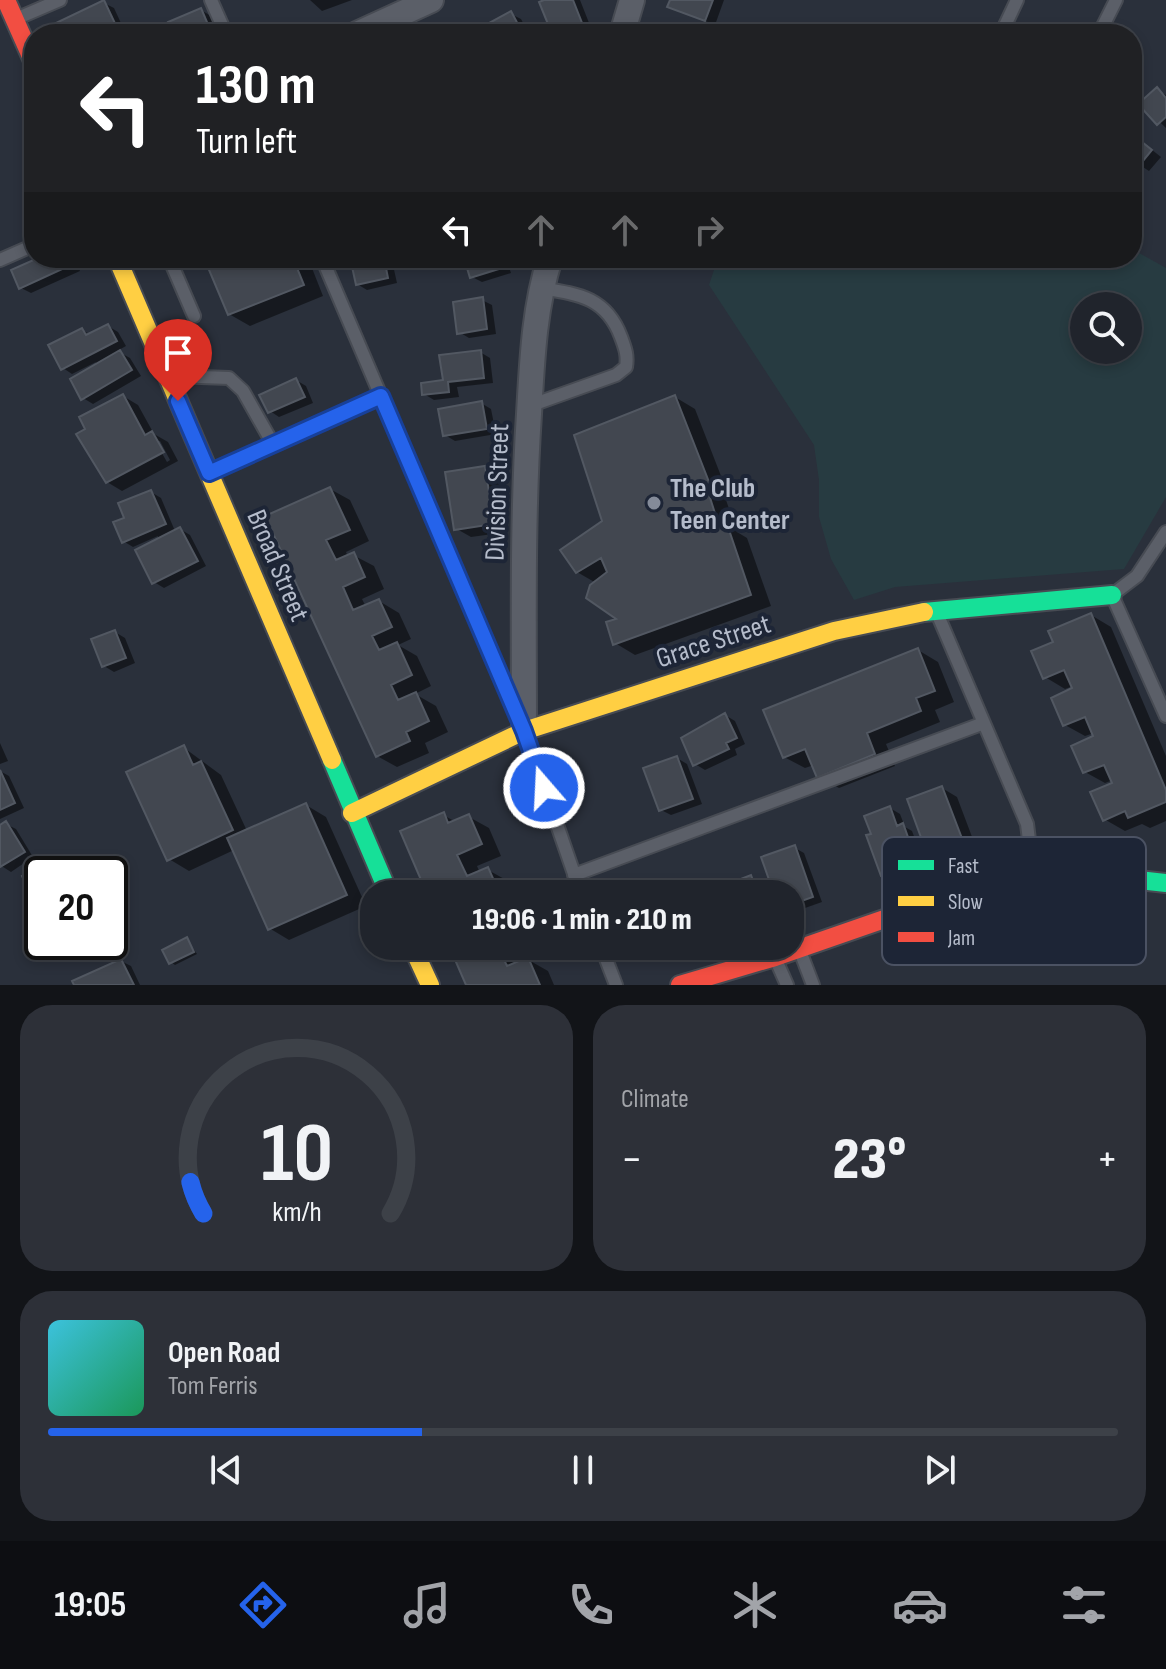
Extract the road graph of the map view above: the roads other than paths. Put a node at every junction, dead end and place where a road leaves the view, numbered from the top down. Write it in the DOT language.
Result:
graph roads {
  1 [pos="6,0"];
  2 [pos="60,0"];
  3 [pos="211,0"];
  4 [pos="632,0"];
  5 [pos="1017,0"];
  6 [pos="1116,0"];
  7 [pos="421,2"];
  8 [pos="15,19"];
  9 [pos="222,24"];
  10 [pos="377,24"];
  11 [pos="625,24"];
  12 [pos="1006,24"];
  13 [pos="1104,24"];
  14 [pos="24,40"];
  15 [pos="24,249"];
  16 [pos="0,260"];
  17 [pos="121,268"];
  18 [pos="173,268"];
  19 [pos="326,268"];
  20 [pos="547,268"];
  21 [pos="540,288"];
  22 [pos="194,316"];
  23 [pos="168,376"];
  24 [pos="381,396"];
  25 [pos="529,406"];
  26 [pos="273,444"];
  27 [pos="209,473"];
  28 [pos="1166,532"];
  29 [pos="1112,595"];
  30 [pos="936,610"];
  31 [pos="1166,716"];
  32 [pos="984,723"];
  33 [pos="524,731"];
  34 [pos="352,813"];
  35 [pos="1028,837"];
  36 [pos="574,875"];
  37 [pos="383,880"];
  38 [pos="576,880"];
  39 [pos="1146,881"];
  40 [pos="1166,883"];
  41 [pos="882,920"];
  42 [pos="804,947"];
  43 [pos="418,960"];
  44 [pos="606,960"];
  45 [pos="765,960"];
  46 [pos="776,960"];
  47 [pos="803,960"];
  48 [pos="430,985"];
  49 [pos="616,985"];
  50 [pos="680,985"];
  51 [pos="787,985"];
  52 [pos="813,985"];
  1 -- 8 [label="street"];
  2 -- 8 [label="lane"];
  3 -- 9 [label="lane"];
  4 -- 11 [label="street"];
  5 -- 12 [label="lane"];
  6 -- 13 [label="lane"];
  7 -- 10 [label="street"];
  8 -- 14 [label="street"];
  15 -- 16 [label="lane"];
  17 -- 23 [label="street, Broad Street"];
  18 -- 22 [label="lane"];
  19 -- 24 [label="lane"];
  20 -- 21 [label="street, Division Street"];
  21 -- 25 [label="street, Division Street"];
  21 -- 25 [label="lane"];
  23 -- 26 [label="lane"];
  23 -- 27 [label="street, Broad Street"];
  24 -- 26 [label="lane"];
  24 -- 33 [label="lane"];
  25 -- 33 [label="street, Division Street"];
  26 -- 27 [label="lane"];
  27 -- 34 [label="street, Broad Street"];
  28 -- 29 [label="lane"];
  29 -- 30 [label="street, Grace Street"];
  29 -- 31 [label="lane"];
  30 -- 32 [label="lane"];
  30 -- 33 [label="street, Grace Street"];
  32 -- 35 [label="lane"];
  32 -- 36 [label="lane"];
  33 -- 34 [label="street, Grace Street"];
  33 -- 36 [label="lane"];
  34 -- 37 [label="street, Broad Street"];
  36 -- 38 [label="lane"];
  39 -- 40 [label="street"];
  41 -- 42 [label="street"];
  43 -- 48 [label="street"];
  44 -- 49 [label="lane"];
  45 -- 50 [label="street"];
  46 -- 51 [label="lane"];
  47 -- 52 [label="lane"];
}
